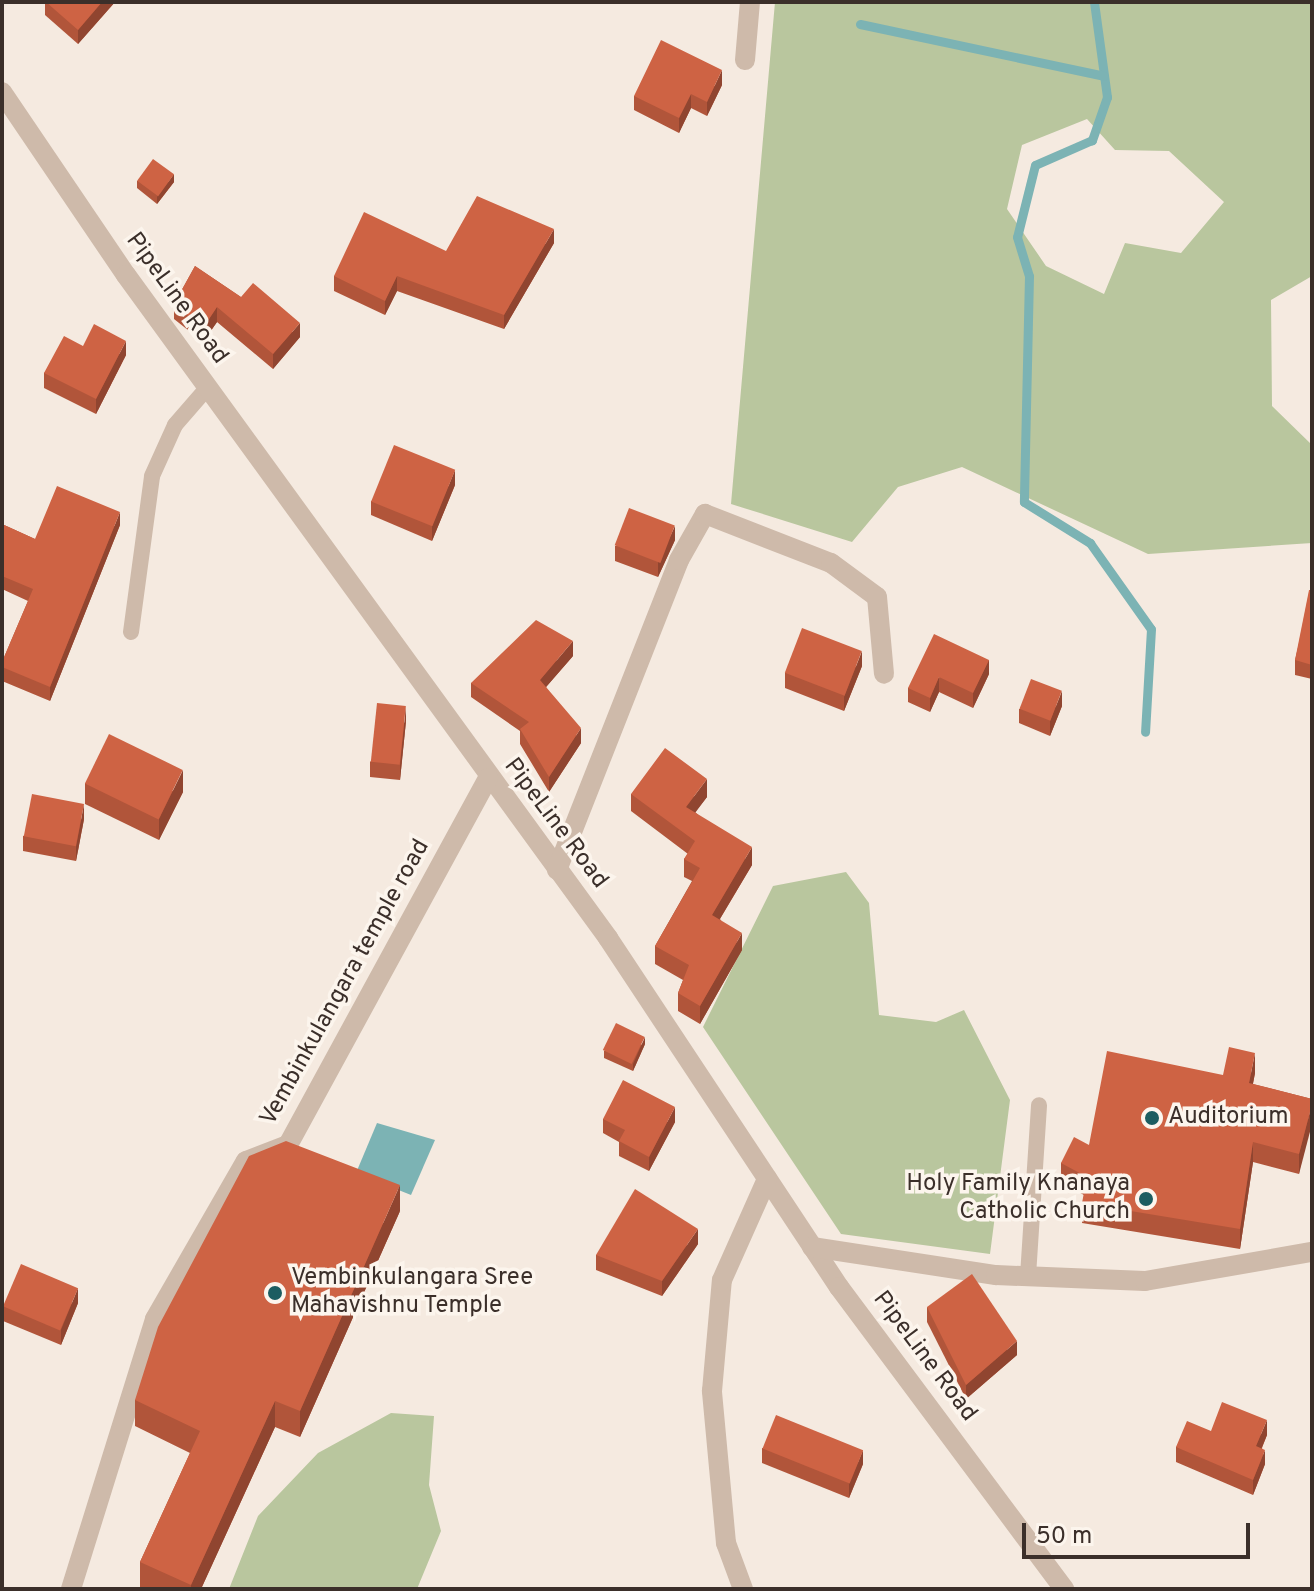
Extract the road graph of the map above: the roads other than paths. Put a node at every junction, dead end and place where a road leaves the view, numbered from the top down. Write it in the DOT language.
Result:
graph roads {
  1 [pos="750,2"];
  2 [pos="745,60"];
  3 [pos="2,92"];
  4 [pos="208,387"];
  5 [pos="131,632"];
  6 [pos="884,674"];
  7 [pos="488,778"];
  8 [pos="557,870"];
  9 [pos="1039,1105"];
  10 [pos="767,1179"];
  11 [pos="812,1247"];
  12 [pos="1312,1252"];
  13 [pos="1028,1276"];
  14 [pos="71,1589"];
  15 [pos="743,1589"];
  16 [pos="1064,1589"];
  1 -- 2 [label="street"];
  3 -- 4 [label="street, PipeLine Road"];
  4 -- 5 [label="lane"];
  4 -- 7 [label="street, PipeLine Road"];
  6 -- 8 [label="street"];
  7 -- 8 [label="street, PipeLine Road"];
  7 -- 14 [label="street, Vembinkulangara temple road"];
  8 -- 10 [label="street, PipeLine Road"];
  9 -- 13 [label="lane"];
  10 -- 11 [label="street, PipeLine Road"];
  10 -- 15 [label="street"];
  11 -- 13 [label="street"];
  11 -- 16 [label="street, PipeLine Road"];
  12 -- 13 [label="street"];
}
